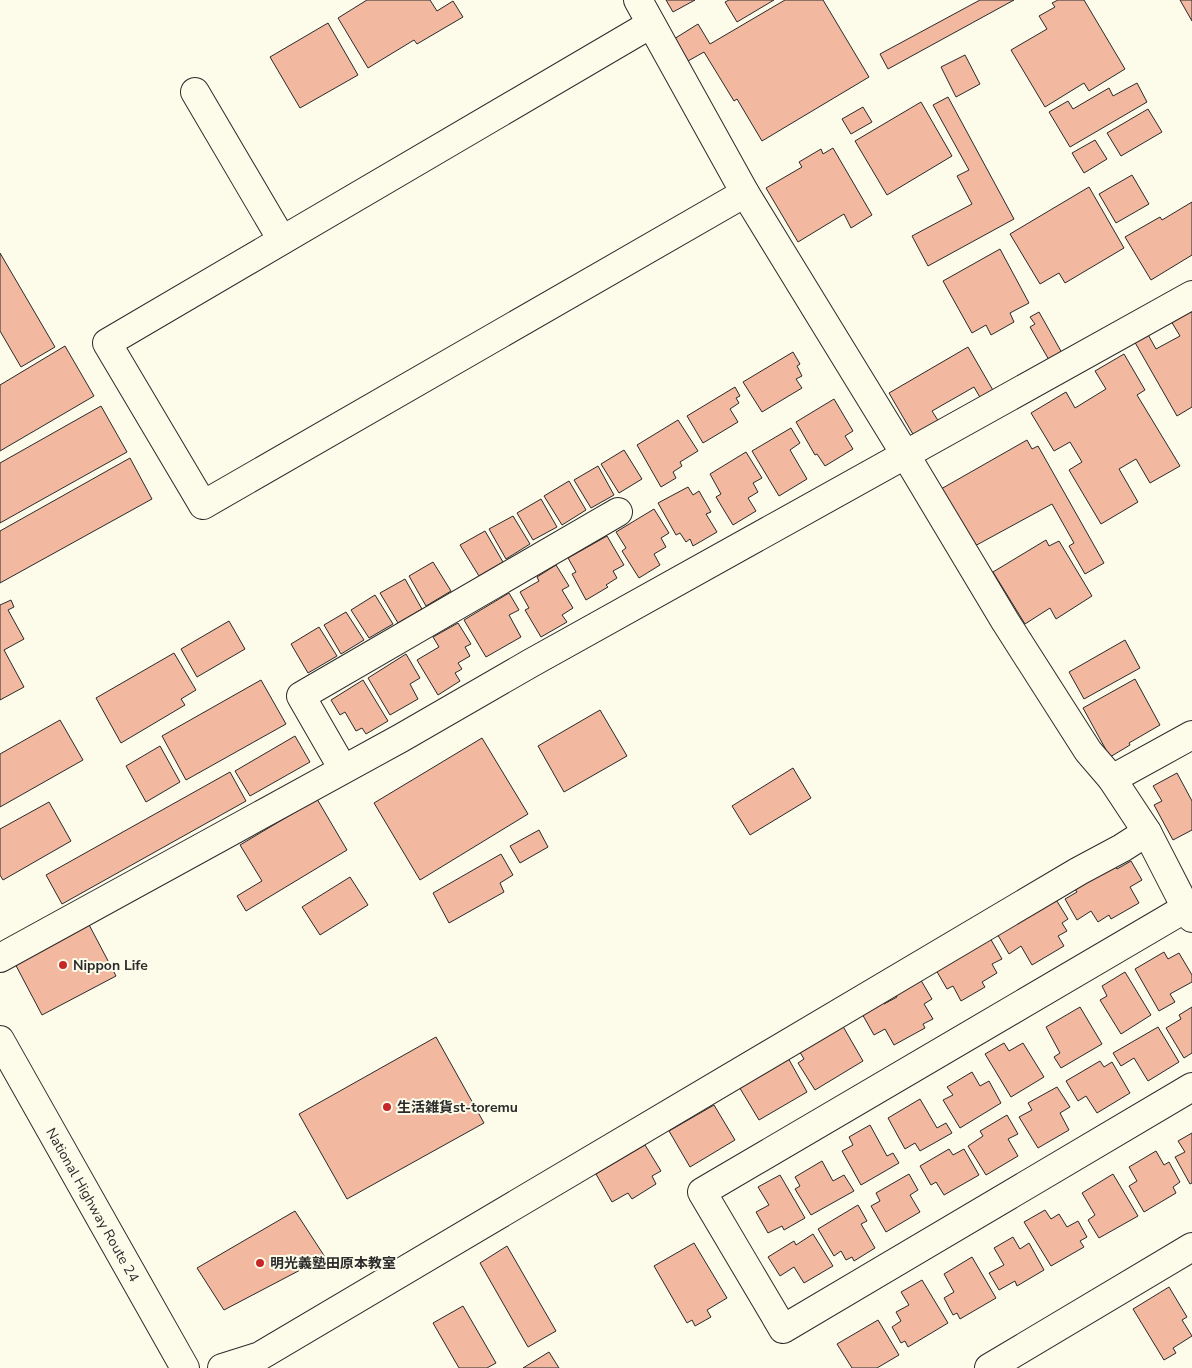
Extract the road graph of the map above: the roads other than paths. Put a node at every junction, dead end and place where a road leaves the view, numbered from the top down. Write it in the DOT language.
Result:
graph roads {
  1 [pos="638,0"];
  2 [pos="651,24"];
  3 [pos="196,92"];
  4 [pos="745,193"];
  5 [pos="282,240"];
  6 [pos="1192,295"];
  7 [pos="904,454"];
  8 [pos="618,512"];
  9 [pos="1192,735"];
  10 [pos="343,769"];
  11 [pos="1112,779"];
  12 [pos="1147,832"];
  13 [pos="1189,913"];
  14 [pos="0,958"];
  15 [pos="0,1040"];
  16 [pos="1192,1087"];
  17 [pos="1192,1247"];
  18 [pos="185,1368"];
  19 [pos="222,1368"];
  20 [pos="988,1368"];
  1 -- 2 [label="main road"];
  2 -- 4 [label="main road"];
  2 -- 5 [label="main road"];
  3 -- 5 [label="main road"];
  4 -- 5 [label="main road"];
  4 -- 7 [label="main road"];
  6 -- 7 [label="main road"];
  7 -- 10 [label="main road"];
  7 -- 11 [label="main road"];
  8 -- 10 [label="main road"];
  9 -- 11 [label="main road"];
  10 -- 14 [label="main road"];
  11 -- 12 [label="main road"];
  12 -- 13 [label="main road"];
  12 -- 19 [label="main road"];
  13 -- 16 [label="main road"];
  15 -- 18 [label="main road, National Highway Route 24"];
  17 -- 20 [label="main road"];
}
